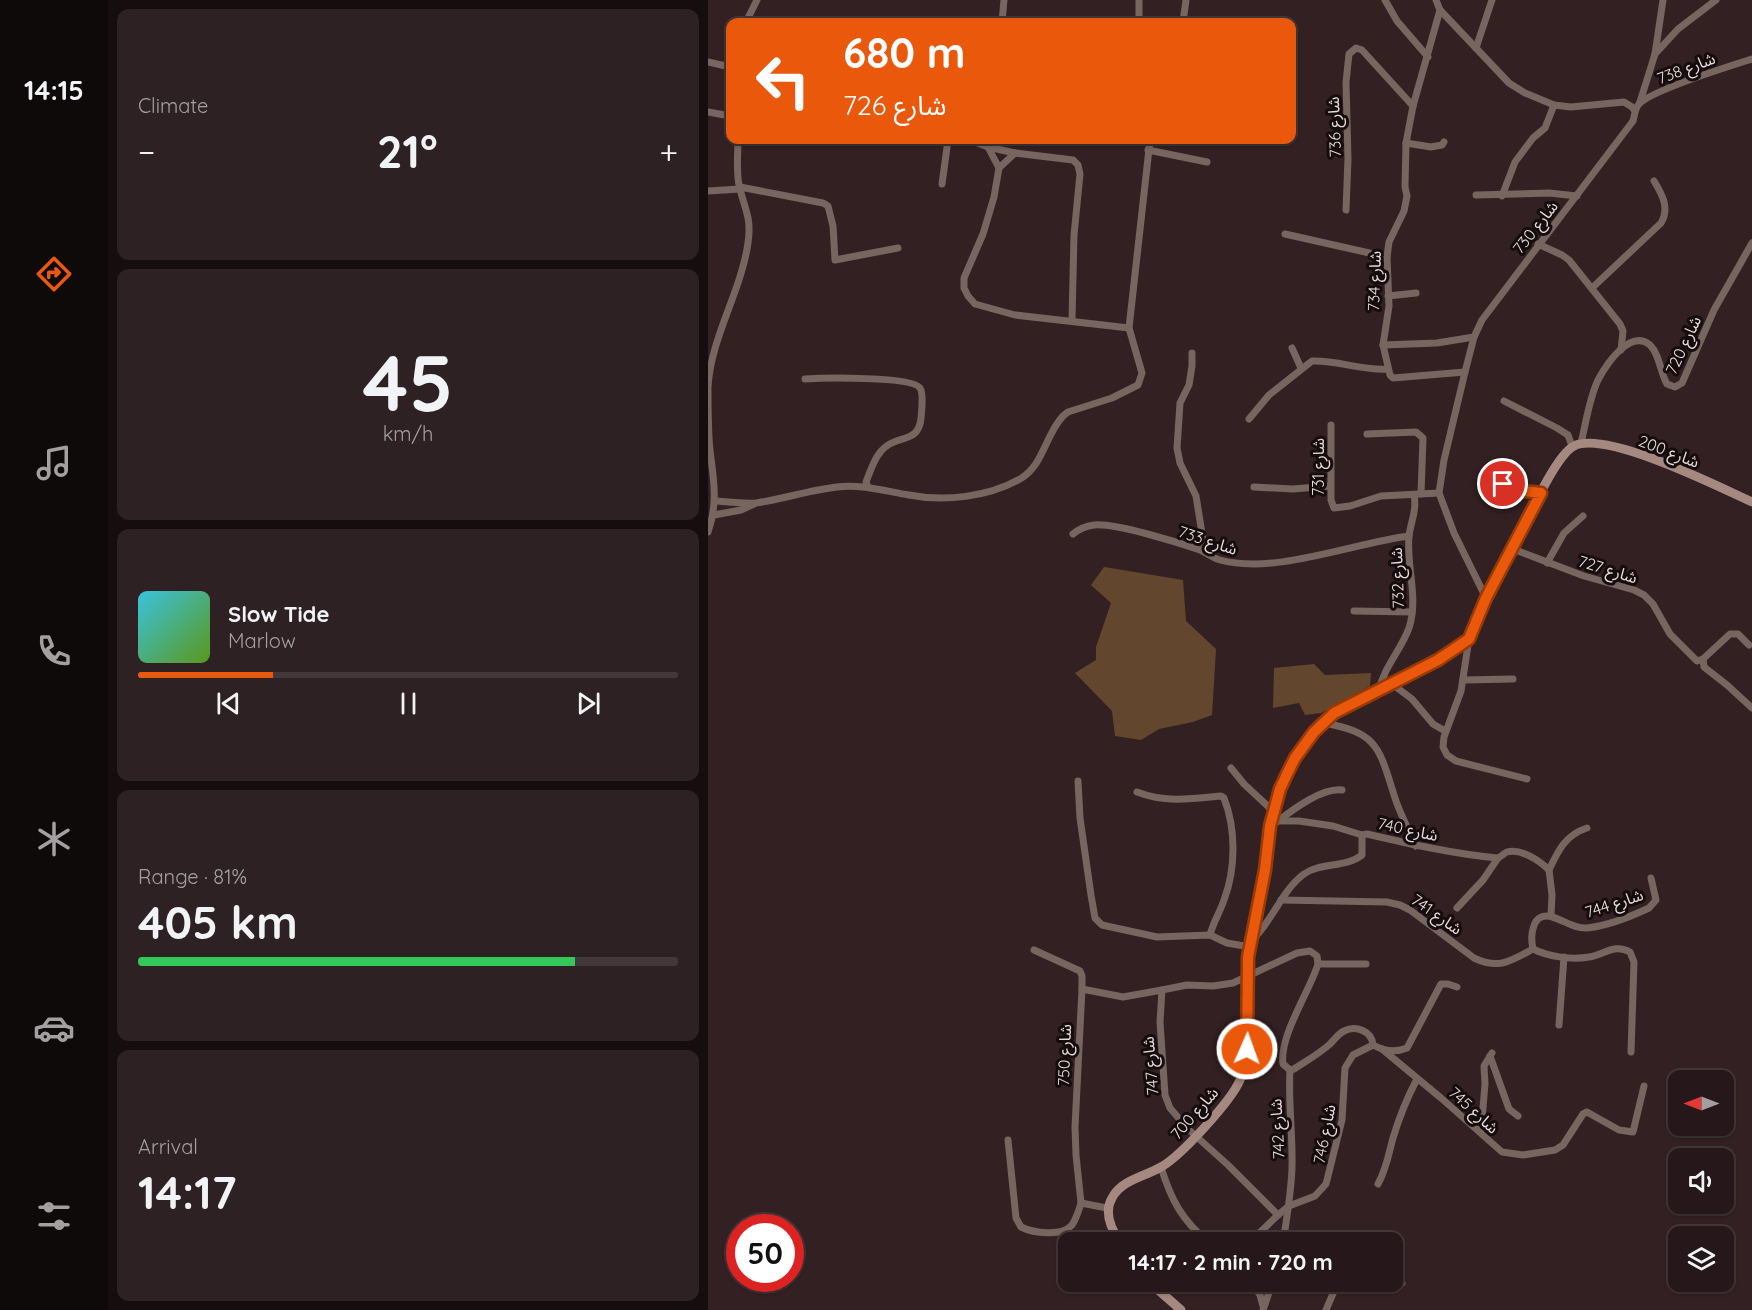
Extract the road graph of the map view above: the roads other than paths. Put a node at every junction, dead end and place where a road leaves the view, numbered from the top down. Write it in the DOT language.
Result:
graph roads {
  1 [pos="758,0"];
  2 [pos="1004,0"];
  3 [pos="1139,0"];
  4 [pos="1186,0"];
  5 [pos="1385,0"];
  6 [pos="1436,0"];
  7 [pos="1492,0"];
  8 [pos="1663,0"];
  9 [pos="1716,0"];
  10 [pos="1440,10"];
  11 [pos="748,18"];
  12 [pos="1002,18"];
  13 [pos="1139,18"];
  14 [pos="1184,18"];
  15 [pos="1476,48"];
  16 [pos="1655,54"];
  17 [pos="1428,57"];
  18 [pos="1752,59"];
  19 [pos="708,62"];
  20 [pos="726,66"];
  21 [pos="1640,102"];
  22 [pos="1554,105"];
  23 [pos="1413,106"];
  24 [pos="1635,111"];
  25 [pos="708,112"];
  26 [pos="726,115"];
  27 [pos="1444,142"];
  28 [pos="1406,143"];
  29 [pos="738,144"];
  30 [pos="947,144"];
  31 [pos="980,144"];
  32 [pos="1149,144"];
  33 [pos="988,147"];
  34 [pos="1148,150"];
  35 [pos="1015,153"];
  36 [pos="1207,162"];
  37 [pos="999,168"];
  38 [pos="1654,181"];
  39 [pos="942,184"];
  40 [pos="740,188"];
  41 [pos="708,191"];
  42 [pos="1476,195"];
  43 [pos="1502,196"];
  44 [pos="1577,196"];
  45 [pos="1346,210"];
  46 [pos="1285,234"];
  47 [pos="1752,243"];
  48 [pos="1538,244"];
  49 [pos="897,248"];
  50 [pos="1387,257"];
  51 [pos="1592,288"];
  52 [pos="1416,293"];
  53 [pos="1388,296"];
  54 [pos="1072,320"];
  55 [pos="1129,328"];
  56 [pos="1474,337"];
  57 [pos="1383,345"];
  58 [pos="1292,348"];
  59 [pos="1621,350"];
  60 [pos="1192,353"];
  61 [pos="1301,368"];
  62 [pos="1388,369"];
  63 [pos="1465,372"];
  64 [pos="805,379"];
  65 [pos="1504,401"];
  66 [pos="1249,419"];
  67 [pos="1331,425"];
  68 [pos="1368,434"];
  69 [pos="1577,445"];
  70 [pos="1500,462"];
  71 [pos="870,474"];
  72 [pos="1330,486"];
  73 [pos="868,487"];
  74 [pos="1254,488"];
  75 [pos="879,489"];
  76 [pos="1439,493"];
  77 [pos="1541,493"];
  78 [pos="1418,495"];
  79 [pos="716,501"];
  80 [pos="1752,502"];
  81 [pos="756,503"];
  82 [pos="714,515"];
  83 [pos="1583,516"];
  84 [pos="708,532"];
  85 [pos="1073,534"];
  86 [pos="1409,536"];
  87 [pos="1513,549"];
  88 [pos="1205,552"];
  89 [pos="1547,563"];
  90 [pos="1486,598"];
  91 [pos="1354,611"];
  92 [pos="1412,612"];
  93 [pos="1469,639"];
  94 [pos="1749,645"];
  95 [pos="1703,659"];
  96 [pos="1463,680"];
  97 [pos="1513,680"];
  98 [pos="1392,684"];
  99 [pos="1379,690"];
  100 [pos="1752,708"];
  101 [pos="1324,723"];
  102 [pos="1445,731"];
  103 [pos="1231,768"];
  104 [pos="1527,779"];
  105 [pos="1077,781"];
  106 [pos="1342,790"];
  107 [pos="1137,792"];
  108 [pos="1274,819"];
  109 [pos="1587,828"];
  110 [pos="1362,835"];
  111 [pos="1416,846"];
  112 [pos="1498,858"];
  113 [pos="1549,870"];
  114 [pos="1651,878"];
  115 [pos="1281,900"];
  116 [pos="1457,908"];
  117 [pos="1551,916"];
  118 [pos="1210,935"];
  119 [pos="1251,943"];
  120 [pos="1533,949"];
  121 [pos="1034,950"];
  122 [pos="1564,957"];
  123 [pos="1318,964"];
  124 [pos="1366,964"];
  125 [pos="1248,976"];
  126 [pos="1457,987"];
  127 [pos="1082,989"];
  128 [pos="1162,990"];
  129 [pos="1559,1025"];
  130 [pos="1373,1045"];
  131 [pos="1382,1049"];
  132 [pos="1631,1052"];
  133 [pos="1290,1070"];
  134 [pos="1417,1079"];
  135 [pos="1644,1086"];
  136 [pos="1518,1116"];
  137 [pos="1481,1132"];
  138 [pos="1196,1137"];
  139 [pos="1008,1140"];
  140 [pos="1161,1167"];
  141 [pos="1378,1184"];
  142 [pos="1081,1203"];
  143 [pos="1289,1206"];
  144 [pos="1107,1208"];
  145 [pos="1278,1215"];
  146 [pos="1115,1232"];
  147 [pos="1198,1232"];
  148 [pos="1260,1232"];
  149 [pos="1285,1232"];
  150 [pos="1161,1292"];
  151 [pos="1258,1292"];
  152 [pos="1269,1292"];
  153 [pos="1334,1292"];
  154 [pos="1263,1309"];
  155 [pos="1182,1310"];
  156 [pos="1326,1310"];
  1 -- 11 [label="street"];
  2 -- 12 [label="street"];
  3 -- 13 [label="street"];
  4 -- 14 [label="street"];
  5 -- 17 [label="street"];
  6 -- 10 [label="street"];
  7 -- 15 [label="street"];
  8 -- 16 [label="street"];
  9 -- 16 [label="street"];
  10 -- 15 [label="street"];
  10 -- 17 [label="street, شارع 734"];
  15 -- 22 [label="street"];
  16 -- 21 [label="street"];
  17 -- 23 [label="street, شارع 734"];
  18 -- 21 [label="street, شارع 738"];
  19 -- 20 [label="street"];
  21 -- 24 [label="street"];
  22 -- 24 [label="street"];
  22 -- 43 [label="street"];
  23 -- 28 [label="street, شارع 734"];
  23 -- 45 [label="street, شارع 736"];
  24 -- 44 [label="street, شارع 730"];
  25 -- 26 [label="street"];
  27 -- 28 [label="street"];
  28 -- 50 [label="street, شارع 734"];
  29 -- 40 [label="street"];
  30 -- 39 [label="street"];
  31 -- 33 [label="street"];
  32 -- 34 [label="street"];
  33 -- 35 [label="street"];
  33 -- 37 [label="street"];
  34 -- 36 [label="street"];
  34 -- 55 [label="street"];
  35 -- 37 [label="street"];
  35 -- 54 [label="street"];
  37 -- 54 [label="street"];
  38 -- 51 [label="street"];
  40 -- 41 [label="street"];
  40 -- 49 [label="street"];
  40 -- 79 [label="street"];
  42 -- 43 [label="street"];
  43 -- 44 [label="street"];
  44 -- 48 [label="street, شارع 730"];
  46 -- 50 [label="street"];
  47 -- 59 [label="street, شارع 720"];
  48 -- 51 [label="street"];
  48 -- 56 [label="street, شارع 730"];
  50 -- 53 [label="street, شارع 734"];
  51 -- 59 [label="street"];
  52 -- 53 [label="street"];
  53 -- 57 [label="street, شارع 734"];
  54 -- 55 [label="street"];
  55 -- 75 [label="street"];
  56 -- 57 [label="street"];
  56 -- 63 [label="street, شارع 730"];
  57 -- 62 [label="street, شارع 734"];
  58 -- 61 [label="street"];
  59 -- 69 [label="street"];
  60 -- 88 [label="street"];
  61 -- 62 [label="street"];
  61 -- 66 [label="street"];
  62 -- 63 [label="street"];
  63 -- 76 [label="street, شارع 730"];
  64 -- 71 [label="street"];
  65 -- 69 [label="street"];
  67 -- 72 [label="street, شارع 731"];
  68 -- 78 [label="street, شارع 732"];
  69 -- 77 [label="main road"];
  69 -- 80 [label="main road, شارع 200"];
  70 -- 77 [label="street"];
  71 -- 73 [label="street"];
  71 -- 75 [label="street"];
  72 -- 74 [label="street"];
  72 -- 78 [label="street, شارع 731"];
  73 -- 75 [label="street"];
  73 -- 81 [label="street"];
  76 -- 78 [label="street, شارع 731"];
  76 -- 90 [label="street, شارع 730"];
  77 -- 87 [label="main road"];
  78 -- 86 [label="street, شارع 732"];
  79 -- 81 [label="street"];
  79 -- 82 [label="street"];
  81 -- 82 [label="street"];
  82 -- 84 [label="street"];
  83 -- 89 [label="street"];
  85 -- 88 [label="street, شارع 733"];
  86 -- 88 [label="street, شارع 733"];
  86 -- 92 [label="street, شارع 732"];
  87 -- 89 [label="street, شارع 727"];
  87 -- 90 [label="main road"];
  89 -- 95 [label="street, شارع 727"];
  90 -- 93 [label="main road"];
  91 -- 92 [label="street"];
  92 -- 99 [label="street, شارع 732"];
  93 -- 96 [label="street"];
  93 -- 98 [label="main road, شارع 700"];
  94 -- 95 [label="street"];
  95 -- 100 [label="street, شارع 727"];
  96 -- 97 [label="street"];
  96 -- 102 [label="street"];
  98 -- 99 [label="main road, شارع 700"];
  98 -- 102 [label="street"];
  99 -- 101 [label="main road, شارع 700"];
  101 -- 108 [label="main road, شارع 700"];
  101 -- 111 [label="street"];
  102 -- 104 [label="street"];
  103 -- 108 [label="street"];
  105 -- 118 [label="street"];
  106 -- 108 [label="street"];
  107 -- 118 [label="street"];
  108 -- 110 [label="street"];
  108 -- 119 [label="main road, شارع 700"];
  109 -- 113 [label="street"];
  110 -- 111 [label="street, شارع 740"];
  110 -- 115 [label="street, شارع 740"];
  111 -- 112 [label="street, شارع 740"];
  112 -- 113 [label="street, شارع 740"];
  112 -- 116 [label="street"];
  113 -- 117 [label="street"];
  114 -- 117 [label="street, شارع 744"];
  115 -- 119 [label="street, شارع 740"];
  115 -- 120 [label="street, شارع 741"];
  117 -- 120 [label="street"];
  118 -- 119 [label="street"];
  119 -- 125 [label="main road, شارع 700"];
  120 -- 122 [label="street"];
  121 -- 127 [label="street"];
  122 -- 129 [label="street"];
  122 -- 132 [label="street"];
  123 -- 124 [label="street"];
  123 -- 125 [label="street"];
  123 -- 133 [label="street, شارع 742"];
  125 -- 128 [label="street"];
  125 -- 138 [label="main road, شارع 700"];
  126 -- 131 [label="street"];
  127 -- 128 [label="street"];
  127 -- 142 [label="street, شارع 750"];
  128 -- 138 [label="street, شارع 747"];
  130 -- 131 [label="street"];
  130 -- 133 [label="street"];
  130 -- 143 [label="street, شارع 746"];
  131 -- 134 [label="street, شارع 745"];
  133 -- 143 [label="street, شارع 742"];
  134 -- 137 [label="street, شارع 745"];
  134 -- 141 [label="street"];
  135 -- 137 [label="street, شارع 745"];
  136 -- 137 [label="street"];
  138 -- 140 [label="main road, شارع 700"];
  138 -- 145 [label="street, شارع 747"];
  139 -- 142 [label="street"];
  140 -- 144 [label="main road, شارع 700"];
  140 -- 147 [label="street"];
  142 -- 144 [label="street"];
  143 -- 145 [label="street, شارع 746"];
  143 -- 149 [label="street, شارع 742"];
  144 -- 146 [label="main road"];
  145 -- 148 [label="street"];
  150 -- 155 [label="main road"];
  151 -- 154 [label="street"];
  152 -- 154 [label="street"];
  153 -- 156 [label="street"];
}
